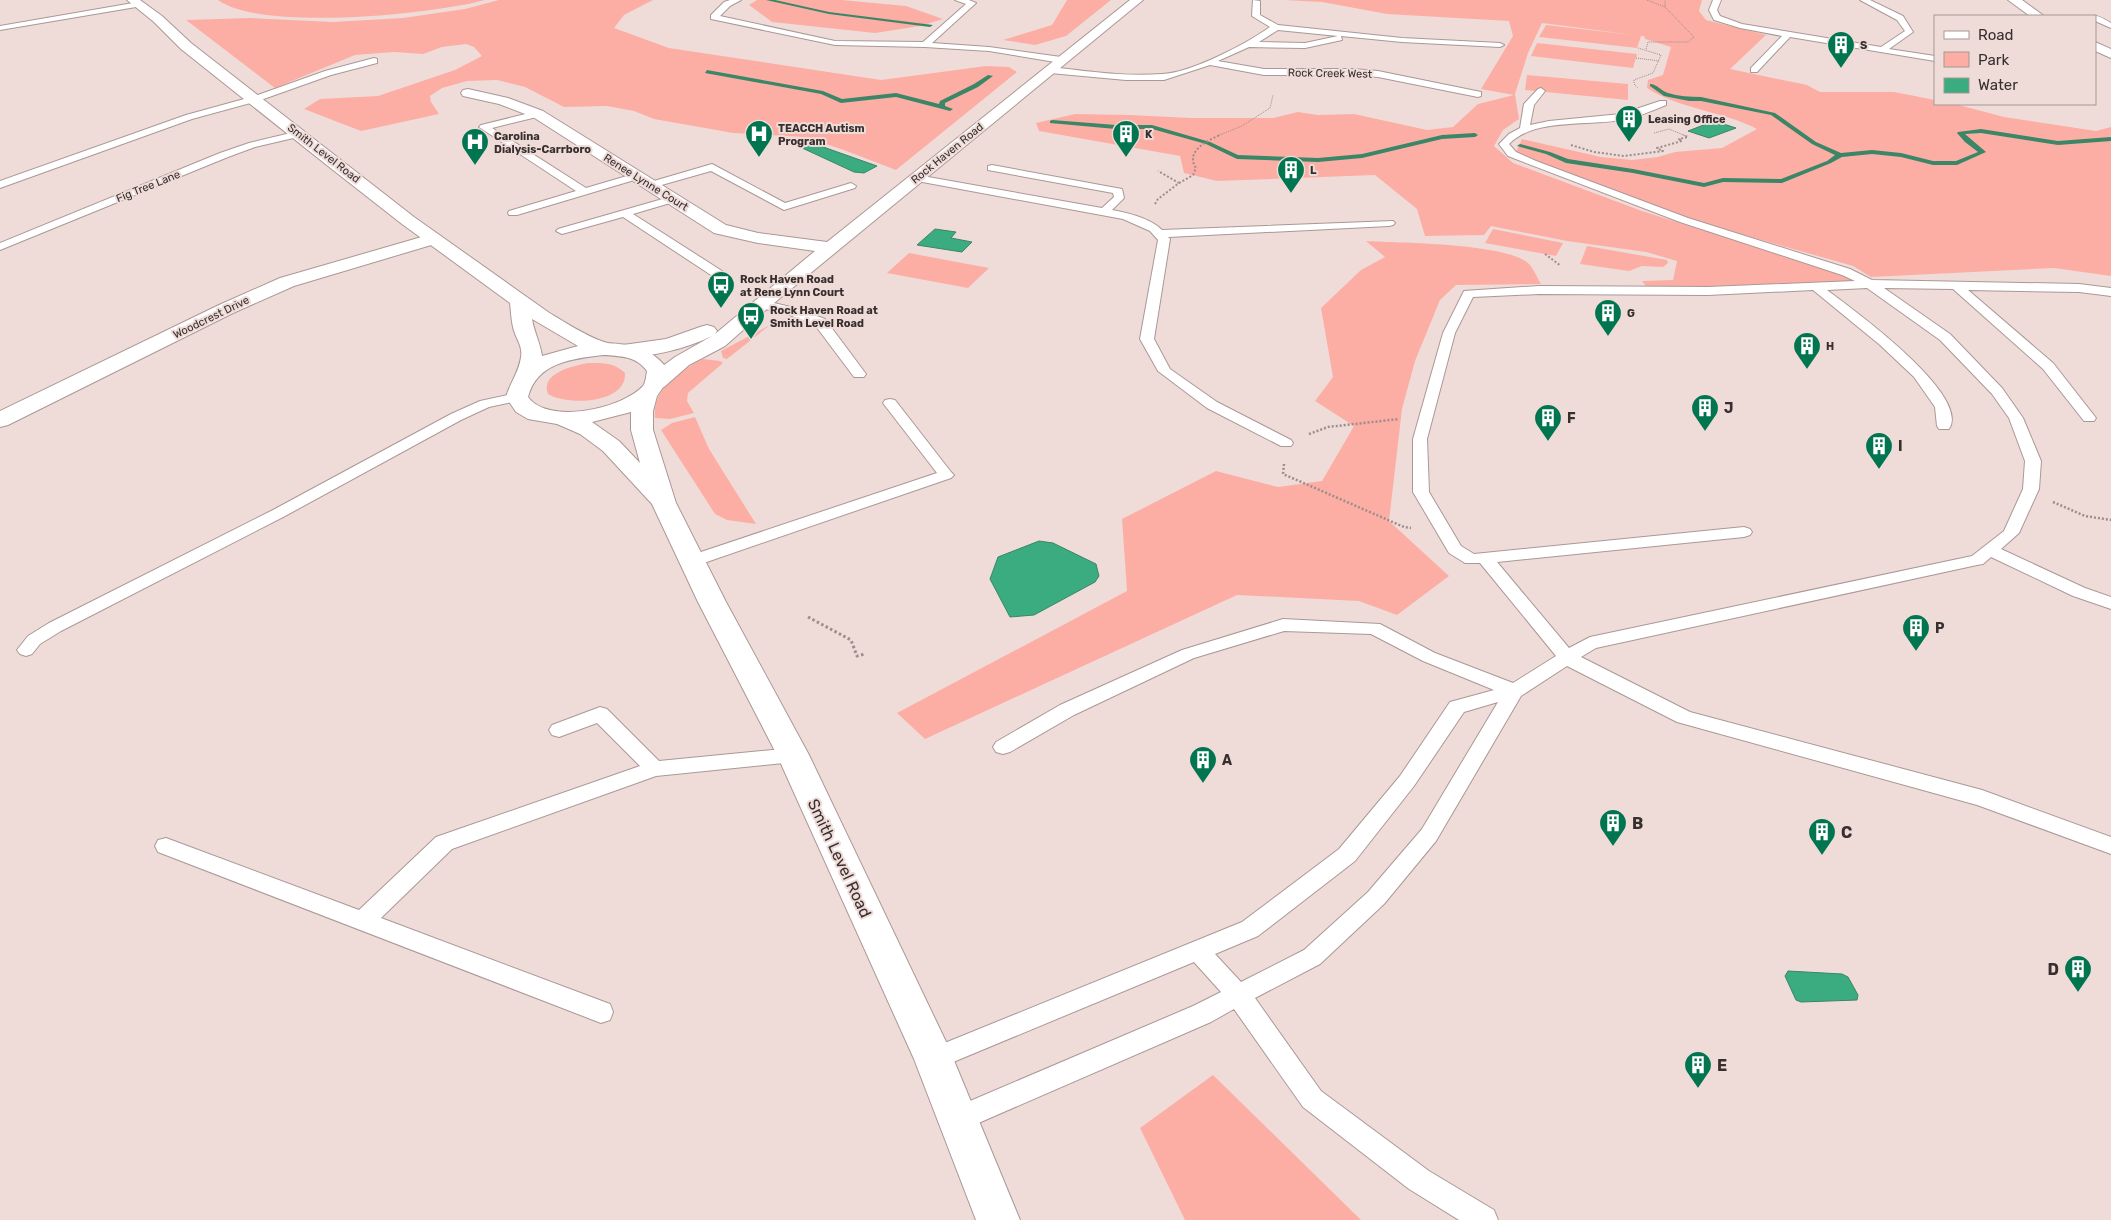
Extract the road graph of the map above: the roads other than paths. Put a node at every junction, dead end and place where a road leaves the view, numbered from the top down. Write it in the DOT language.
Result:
graph roads {
  1 [pos="737,0"];
  2 [pos="959,0"];
  3 [pos="1137,0"];
  4 [pos="1717,0"];
  5 [pos="1864,0"];
  6 [pos="2014,0"];
  7 [pos="1256,1"];
  8 [pos="136,2"];
  9 [pos="2036,15"];
  10 [pos="2096,18"];
  11 [pos="2111,26"];
  12 [pos="1276,27"];
  13 [pos="0,28"];
  14 [pos="1788,34"];
  15 [pos="1347,36"];
  16 [pos="1248,44"];
  17 [pos="924,45"];
  18 [pos="1500,45"];
  19 [pos="2096,46"];
  20 [pos="1882,50"];
  21 [pos="2111,54"];
  22 [pos="1934,59"];
  23 [pos="374,61"];
  24 [pos="1210,62"];
  25 [pos="1055,65"];
  26 [pos="1754,70"];
  27 [pos="1541,91"];
  28 [pos="468,93"];
  29 [pos="1478,94"];
  30 [pos="254,99"];
  31 [pos="1663,103"];
  32 [pos="538,114"];
  33 [pos="1525,129"];
  34 [pos="299,134"];
  35 [pos="992,168"];
  36 [pos="637,176"];
  37 [pos="917,178"];
  38 [pos="0,185"];
  39 [pos="651,185"];
  40 [pos="851,186"];
  41 [pos="584,192"];
  42 [pos="673,199"];
  43 [pos="513,212"];
  44 [pos="1104,212"];
  45 [pos="624,213"];
  46 [pos="1389,223"];
  47 [pos="562,231"];
  48 [pos="1159,234"];
  49 [pos="432,239"];
  50 [pos="0,247"];
  51 [pos="831,248"];
  52 [pos="718,274"];
  53 [pos="1870,284"];
  54 [pos="1955,285"];
  55 [pos="1815,286"];
  56 [pos="2111,292"];
  57 [pos="519,300"];
  58 [pos="760,306"];
  59 [pos="613,349"];
  60 [pos="527,374"];
  61 [pos="859,374"];
  62 [pos="652,388"];
  63 [pos="517,397"];
  64 [pos="890,404"];
  65 [pos="560,418"];
  66 [pos="2089,418"];
  67 [pos="0,420"];
  68 [pos="1944,426"];
  69 [pos="1286,443"];
  70 [pos="664,503"];
  71 [pos="1744,532"];
  72 [pos="1989,550"];
  73 [pos="1484,557"];
  74 [pos="692,561"];
  75 [pos="2111,602"];
  76 [pos="26,650"];
  77 [pos="1568,658"];
  78 [pos="1514,691"];
  79 [pos="558,730"];
  80 [pos="1003,746"];
  81 [pos="792,755"];
  82 [pos="655,769"];
  83 [pos="166,846"];
  84 [pos="2111,846"];
  85 [pos="363,921"];
  86 [pos="1198,951"];
  87 [pos="1239,996"];
  88 [pos="601,1012"];
  89 [pos="934,1059"];
  90 [pos="958,1119"];
  91 [pos="998,1220"];
  92 [pos="1484,1220"];
  1 -- 17 [label="lane, Rock Creek West"];
  2 -- 17 [label="lane"];
  3 -- 25 [label="main road, Rock Haven Road"];
  4 -- 14 [label="lane"];
  5 -- 20 [label="lane"];
  6 -- 9 [label="main road"];
  7 -- 12 [label="lane, Rock Creek West"];
  8 -- 13 [label="lane"];
  8 -- 30 [label="main road, Smith Level Road"];
  10 -- 11 [label="lane"];
  12 -- 15 [label="lane, Rock Creek West"];
  12 -- 16 [label="lane, Rock Creek West"];
  14 -- 20 [label="lane"];
  14 -- 26 [label="lane"];
  15 -- 16 [label="lane, Rock Creek West"];
  15 -- 18 [label="lane, Rock Creek West"];
  16 -- 24 [label="lane, Rock Creek West"];
  17 -- 25 [label="lane, Rock Creek West"];
  19 -- 21 [label="main road"];
  20 -- 22 [label="lane"];
  23 -- 30 [label="lane"];
  24 -- 25 [label="lane, Rock Creek West"];
  24 -- 29 [label="lane, Rock Creek West"];
  25 -- 37 [label="main road, Rock Haven Road"];
  27 -- 33 [label="lane"];
  28 -- 32 [label="main road, Renee Lynne Court"];
  30 -- 34 [label="main road, Smith Level Road"];
  30 -- 38 [label="lane"];
  31 -- 33 [label="lane"];
  32 -- 36 [label="main road, Renee Lynne Court"];
  32 -- 41 [label="lane"];
  33 -- 53 [label="lane"];
  34 -- 49 [label="main road, Smith Level Road"];
  34 -- 50 [label="lane, Fig Tree Lane"];
  35 -- 44 [label="lane"];
  36 -- 39 [label="main road, Renee Lynne Court"];
  36 -- 41 [label="lane"];
  37 -- 44 [label="lane"];
  37 -- 51 [label="main road, Rock Haven Road"];
  39 -- 40 [label="lane"];
  39 -- 42 [label="main road, Renee Lynne Court"];
  41 -- 43 [label="lane"];
  42 -- 45 [label="lane"];
  42 -- 51 [label="main road, Renee Lynne Court"];
  44 -- 48 [label="lane"];
  45 -- 47 [label="lane"];
  45 -- 52 [label="lane"];
  46 -- 48 [label="lane"];
  48 -- 69 [label="lane"];
  49 -- 57 [label="main road, Smith Level Road"];
  49 -- 67 [label="main road, Woodcrest Drive"];
  51 -- 58 [label="main road, Rock Haven Road"];
  53 -- 54 [label="lane"];
  53 -- 55 [label="lane"];
  53 -- 72 [label="lane"];
  54 -- 56 [label="lane"];
  54 -- 66 [label="lane"];
  55 -- 68 [label="lane"];
  55 -- 73 [label="lane"];
  57 -- 59 [label="main road, Smith Level Road"];
  57 -- 60 [label="main road"];
  58 -- 59 [label="main road, Rock Haven Road"];
  58 -- 61 [label="lane"];
  58 -- 62 [label="main road, Rock Haven Road"];
  59 -- 60 [label="main road, Rock Haven Road"];
  59 -- 62 [label="main road, Smith Level Road"];
  60 -- 63 [label="main road"];
  62 -- 65 [label="main road, Rock Haven Road"];
  62 -- 70 [label="main road, Smith Level Road"];
  63 -- 65 [label="main road"];
  63 -- 76 [label="lane"];
  64 -- 74 [label="lane"];
  65 -- 70 [label="main road, Smith Level Road"];
  70 -- 74 [label="main road, Smith Level Road"];
  71 -- 73 [label="lane"];
  72 -- 75 [label="lane"];
  72 -- 77 [label="lane"];
  73 -- 77 [label="lane"];
  74 -- 81 [label="main road, Smith Level Road"];
  77 -- 78 [label="lane"];
  77 -- 84 [label="lane"];
  78 -- 80 [label="lane"];
  78 -- 86 [label="lane"];
  78 -- 87 [label="lane"];
  79 -- 82 [label="lane"];
  81 -- 82 [label="lane"];
  81 -- 89 [label="main road, Smith Level Road"];
  82 -- 85 [label="lane"];
  83 -- 85 [label="lane"];
  85 -- 88 [label="lane"];
  86 -- 87 [label="lane"];
  86 -- 89 [label="lane"];
  87 -- 90 [label="lane"];
  87 -- 92 [label="lane"];
  89 -- 90 [label="main road, Smith Level Road"];
  90 -- 91 [label="main road, Smith Level Road"];
}
